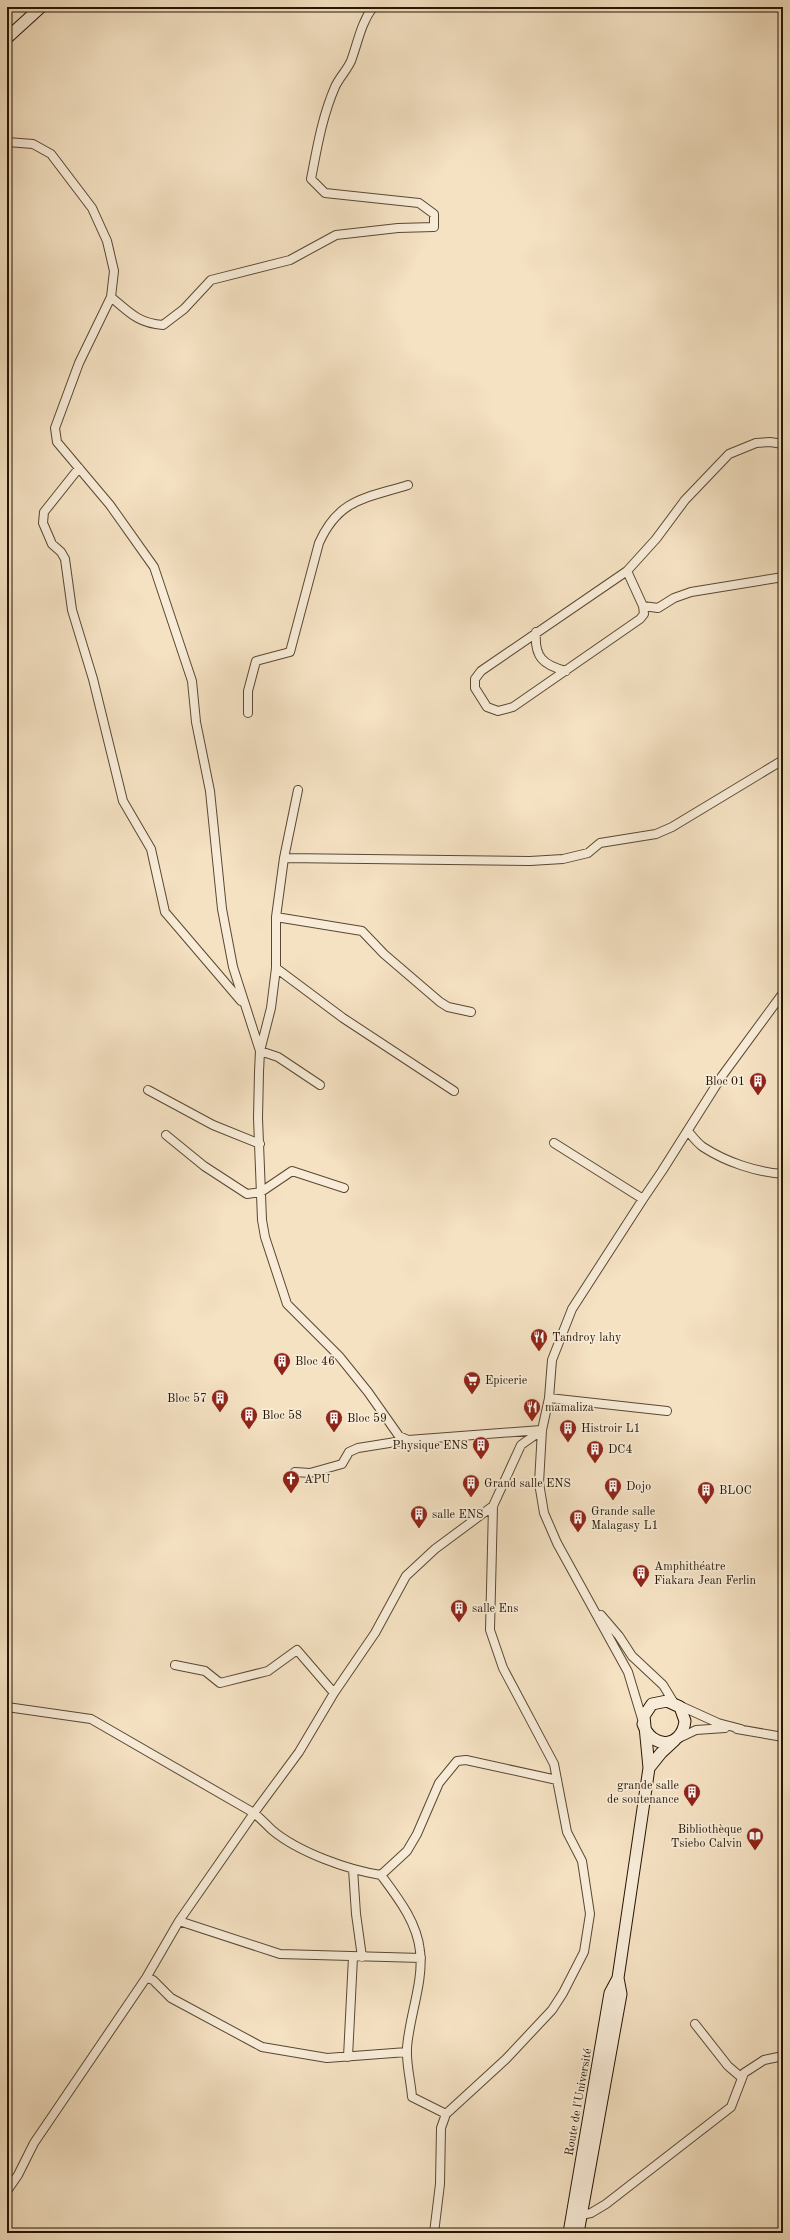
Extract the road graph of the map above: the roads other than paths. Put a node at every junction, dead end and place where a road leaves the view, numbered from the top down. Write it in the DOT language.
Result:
graph roads {
  1 [pos="41,7"];
  2 [pos="373,7"];
  3 [pos="7,38"];
  4 [pos="7,142"];
  5 [pos="111,297"];
  6 [pos="783,444"];
  7 [pos="79,468"];
  8 [pos="408,485"];
  9 [pos="627,571"];
  10 [pos="783,577"];
  11 [pos="643,606"];
  12 [pos="536,632"];
  13 [pos="566,672"];
  14 [pos="248,713"];
  15 [pos="783,760"];
  16 [pos="298,790"];
  17 [pos="284,858"];
  18 [pos="276,917"];
  19 [pos="276,968"];
  20 [pos="783,993"];
  21 [pos="243,1003"];
  22 [pos="471,1012"];
  23 [pos="260,1052"];
  24 [pos="320,1085"];
  25 [pos="148,1090"];
  26 [pos="454,1091"];
  27 [pos="688,1131"];
  28 [pos="166,1135"];
  29 [pos="554,1143"];
  30 [pos="260,1144"];
  31 [pos="783,1174"];
  32 [pos="344,1188"];
  33 [pos="262,1192"];
  34 [pos="642,1199"];
  35 [pos="549,1398"];
  36 [pos="667,1411"];
  37 [pos="542,1430"];
  38 [pos="408,1440"];
  39 [pos="295,1472"];
  40 [pos="494,1506"];
  41 [pos="593,1606"];
  42 [pos="175,1665"];
  43 [pos="334,1693"];
  44 [pos="674,1703"];
  45 [pos="7,1707"];
  46 [pos="643,1724"];
  47 [pos="741,1729"];
  48 [pos="783,1737"];
  49 [pos="676,1739"];
  50 [pos="649,1768"];
  51 [pos="557,1780"];
  52 [pos="254,1813"];
  53 [pos="354,1868"];
  54 [pos="381,1876"];
  55 [pos="179,1921"];
  56 [pos="353,1957"];
  57 [pos="362,1957"];
  58 [pos="421,1958"];
  59 [pos="146,1978"];
  60 [pos="618,1978"];
  61 [pos="695,2024"];
  62 [pos="407,2052"];
  63 [pos="783,2056"];
  64 [pos="348,2057"];
  65 [pos="742,2078"];
  66 [pos="446,2114"];
  67 [pos="7,2191"];
  68 [pos="581,2215"];
  69 [pos="434,2233"];
  70 [pos="568,2233"];
  71 [pos="578,2233"];
  1 -- 3 [label="main road"];
  2 -- 5 [label="street"];
  4 -- 5 [label="street"];
  5 -- 7 [label="street"];
  6 -- 9 [label="street"];
  7 -- 21 [label="street"];
  7 -- 21 [label="street"];
  8 -- 14 [label="street"];
  9 -- 11 [label="street"];
  9 -- 12 [label="street"];
  10 -- 11 [label="street"];
  11 -- 13 [label="street"];
  12 -- 13 [label="street"];
  12 -- 13 [label="street"];
  15 -- 17 [label="street"];
  16 -- 17 [label="street"];
  17 -- 18 [label="street"];
  18 -- 19 [label="street"];
  18 -- 22 [label="street"];
  19 -- 23 [label="street"];
  19 -- 26 [label="street"];
  20 -- 27 [label="street"];
  21 -- 23 [label="street"];
  23 -- 24 [label="street"];
  23 -- 30 [label="street"];
  25 -- 30 [label="street"];
  27 -- 31 [label="street"];
  27 -- 34 [label="street"];
  28 -- 33 [label="street"];
  29 -- 34 [label="street"];
  30 -- 33 [label="street"];
  32 -- 33 [label="street"];
  33 -- 38 [label="street"];
  34 -- 35 [label="street"];
  35 -- 36 [label="street"];
  35 -- 37 [label="street"];
  37 -- 38 [label="street"];
  37 -- 40 [label="street"];
  37 -- 41 [label="street"];
  38 -- 39 [label="street"];
  40 -- 43 [label="street"];
  40 -- 51 [label="street"];
  41 -- 44 [label="street"];
  41 -- 46 [label="street"];
  42 -- 43 [label="street"];
  43 -- 52 [label="street"];
  44 -- 46 [label="main road"];
  44 -- 47 [label="street"];
  44 -- 49 [label="main road"];
  45 -- 52 [label="street"];
  46 -- 49 [label="main road"];
  46 -- 50 [label="main road"];
  47 -- 48 [label="street"];
  47 -- 49 [label="street"];
  49 -- 50 [label="main road"];
  50 -- 60 [label="main road, Route de l'Université"];
  51 -- 54 [label="street"];
  51 -- 66 [label="street"];
  52 -- 53 [label="street"];
  52 -- 55 [label="street"];
  53 -- 54 [label="street"];
  53 -- 57 [label="street"];
  54 -- 58 [label="street"];
  55 -- 56 [label="street"];
  55 -- 59 [label="street"];
  56 -- 57 [label="street"];
  56 -- 64 [label="street"];
  57 -- 58 [label="street"];
  58 -- 62 [label="street"];
  59 -- 64 [label="street"];
  59 -- 67 [label="street"];
  60 -- 68 [label="main road, Route de l'Université"];
  60 -- 70 [label="main road, Route de l'Université"];
  61 -- 65 [label="street"];
  62 -- 64 [label="street"];
  62 -- 66 [label="street"];
  63 -- 65 [label="street"];
  65 -- 68 [label="street"];
  66 -- 69 [label="street"];
  68 -- 71 [label="main road, Route de l'Université"];
}
